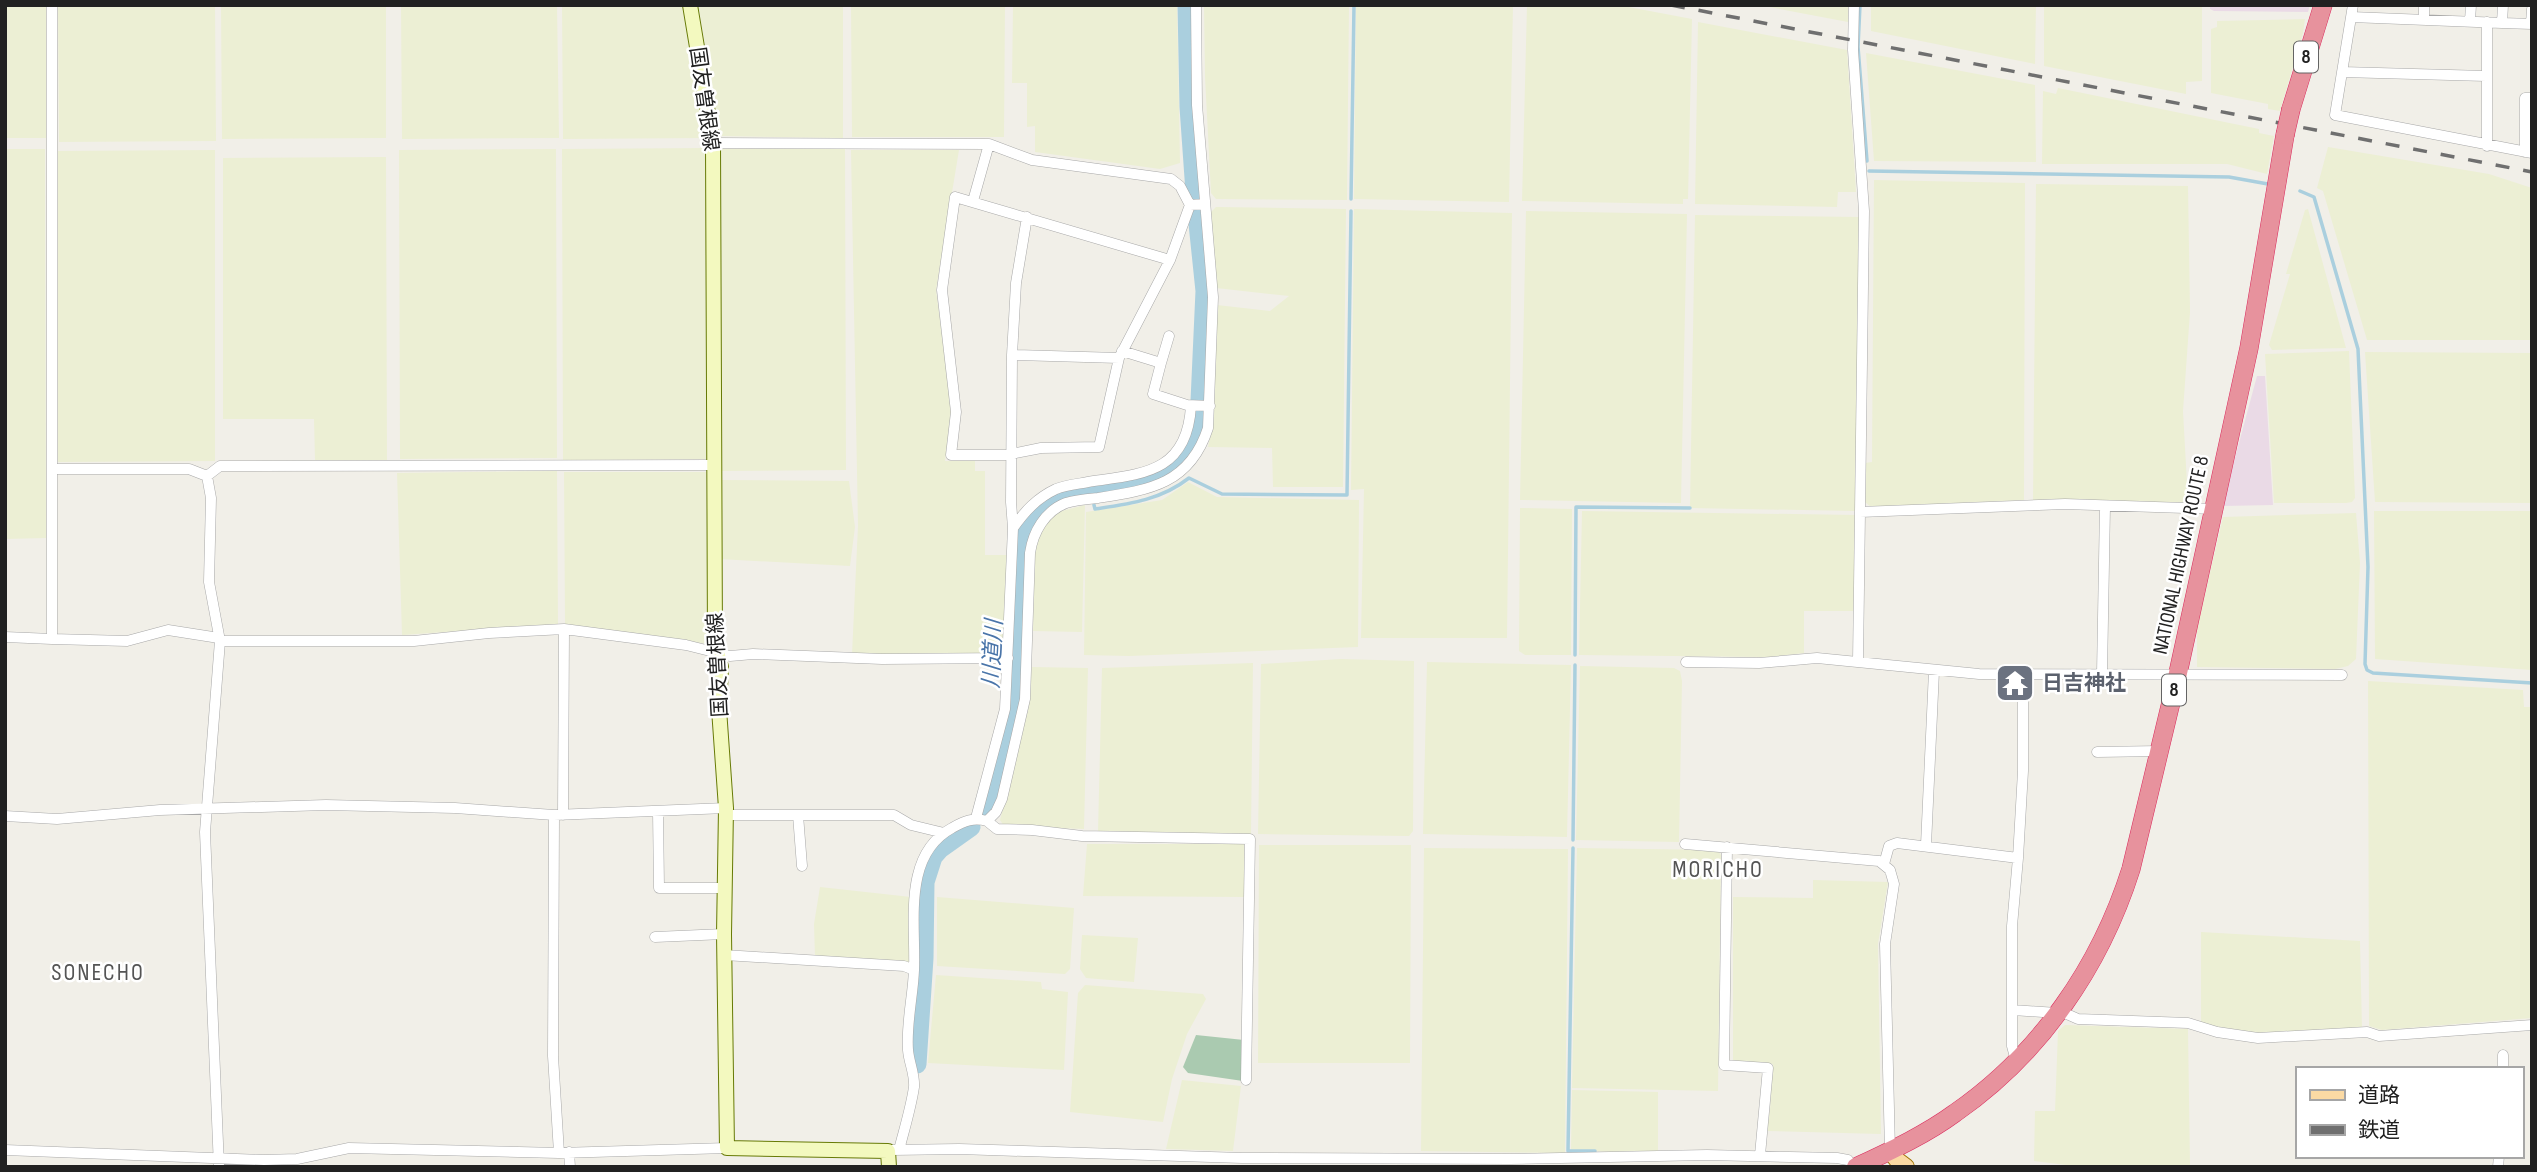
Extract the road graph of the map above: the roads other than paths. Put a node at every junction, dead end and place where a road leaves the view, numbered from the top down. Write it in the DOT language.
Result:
graph roads {
  1 [pos="52,5"];
  2 [pos="690,5"];
  3 [pos="1196,5"];
  4 [pos="1854,5"];
  5 [pos="2323,5"];
  6 [pos="2353,5"];
  7 [pos="2424,5"];
  8 [pos="2470,5"];
  9 [pos="2503,5"];
  10 [pos="2532,9"];
  11 [pos="2351,17"];
  12 [pos="2424,19"];
  13 [pos="2470,21"];
  14 [pos="2487,22"];
  15 [pos="2502,23"];
  16 [pos="2531,24"];
  17 [pos="2342,72"];
  18 [pos="2486,76"];
  19 [pos="2532,98"];
  20 [pos="713,143"];
  21 [pos="989,144"];
  22 [pos="2487,146"];
  23 [pos="2528,152"];
  24 [pos="974,201"];
  25 [pos="1204,204"];
  26 [pos="1190,205"];
  27 [pos="1027,218"];
  28 [pos="1170,260"];
  29 [pos="1169,337"];
  30 [pos="1012,355"];
  31 [pos="1121,355"];
  32 [pos="1161,363"];
  33 [pos="1200,406"];
  34 [pos="1012,453"];
  35 [pos="713,465"];
  36 [pos="53,469"];
  37 [pos="207,476"];
  38 [pos="2105,506"];
  39 [pos="2215,509"];
  40 [pos="1860,512"];
  41 [pos="1013,528"];
  42 [pos="564,629"];
  43 [pos="5,638"];
  44 [pos="52,639"];
  45 [pos="220,639"];
  46 [pos="718,654"];
  47 [pos="1008,658"];
  48 [pos="1686,662"];
  49 [pos="1858,662"];
  50 [pos="1934,671"];
  51 [pos="2178,673"];
  52 [pos="2102,674"];
  53 [pos="2023,675"];
  54 [pos="2342,675"];
  55 [pos="2160,751"];
  56 [pos="2097,752"];
  57 [pos="206,809"];
  58 [pos="658,811"];
  59 [pos="726,811"];
  60 [pos="559,815"];
  61 [pos="798,815"];
  62 [pos="5,816"];
  63 [pos="976,818"];
  64 [pos="988,821"];
  65 [pos="944,833"];
  66 [pos="1685,844"];
  67 [pos="1926,845"];
  68 [pos="1727,847"];
  69 [pos="2018,858"];
  70 [pos="1884,864"];
  71 [pos="802,866"];
  72 [pos="725,888"];
  73 [pos="724,934"];
  74 [pos="655,937"];
  75 [pos="724,955"];
  76 [pos="914,970"];
  77 [pos="2013,1010"];
  78 [pos="2059,1012"];
  79 [pos="2532,1025"];
  80 [pos="2503,1055"];
  81 [pos="2016,1061"];
  82 [pos="2503,1067"];
  83 [pos="1246,1080"];
  84 [pos="727,1149"];
  85 [pos="5,1150"];
  86 [pos="893,1150"];
  87 [pos="1890,1151"];
  88 [pos="564,1153"];
  89 [pos="1760,1155"];
  90 [pos="218,1163"];
  91 [pos="1241,1163"];
  92 [pos="570,1167"];
  93 [pos="889,1167"];
  94 [pos="1854,1167"];
  95 [pos="1906,1167"];
  1 -- 36 [label="street"];
  2 -- 20 [label="main road, 国友曽根線"];
  3 -- 25 [label="street"];
  4 -- 40 [label="street"];
  5 -- 39 [label="highway, NATIONAL HIGHWAY ROUTE 8 / 8, bridge"];
  6 -- 11 [label="street"];
  7 -- 12 [label="street"];
  8 -- 13 [label="street"];
  9 -- 15 [label="street"];
  10 -- 16 [label="street"];
  11 -- 12 [label="street"];
  11 -- 17 [label="street"];
  12 -- 13 [label="street"];
  13 -- 14 [label="street"];
  14 -- 15 [label="street"];
  14 -- 18 [label="street"];
  15 -- 16 [label="street"];
  17 -- 18 [label="street"];
  17 -- 22 [label="street"];
  18 -- 22 [label="street"];
  19 -- 23 [label="street"];
  20 -- 21 [label="street"];
  20 -- 35 [label="main road, 国友曽根線"];
  21 -- 24 [label="street"];
  21 -- 26 [label="street"];
  22 -- 23 [label="street"];
  24 -- 27 [label="street"];
  24 -- 34 [label="street"];
  25 -- 26 [label="street"];
  25 -- 33 [label="street"];
  26 -- 28 [label="street"];
  27 -- 28 [label="street"];
  27 -- 30 [label="street"];
  28 -- 31 [label="street"];
  29 -- 32 [label="street"];
  30 -- 31 [label="street"];
  30 -- 34 [label="street"];
  31 -- 32 [label="street"];
  31 -- 34 [label="street"];
  32 -- 33 [label="street"];
  33 -- 41 [label="street"];
  33 -- 64 [label="street"];
  34 -- 41 [label="street"];
  35 -- 37 [label="street"];
  35 -- 46 [label="main road, 国友曽根線"];
  36 -- 37 [label="street"];
  36 -- 44 [label="street"];
  37 -- 45 [label="street"];
  38 -- 39 [label="street"];
  38 -- 40 [label="street"];
  38 -- 52 [label="street"];
  39 -- 51 [label="highway, NATIONAL HIGHWAY ROUTE 8 / 8"];
  40 -- 49 [label="street"];
  41 -- 47 [label="street"];
  42 -- 45 [label="street"];
  42 -- 46 [label="street"];
  42 -- 60 [label="street"];
  43 -- 44 [label="street"];
  44 -- 45 [label="street"];
  45 -- 57 [label="street"];
  46 -- 47 [label="street"];
  46 -- 59 [label="main road, 国友曽根線"];
  47 -- 63 [label="street"];
  48 -- 49 [label="street"];
  49 -- 50 [label="street"];
  50 -- 53 [label="street"];
  50 -- 67 [label="street"];
  51 -- 52 [label="street"];
  51 -- 54 [label="street"];
  51 -- 55 [label="highway, NATIONAL HIGHWAY ROUTE 8 / 8"];
  52 -- 53 [label="street"];
  53 -- 69 [label="street"];
  55 -- 56 [label="street"];
  55 -- 78 [label="highway, NATIONAL HIGHWAY ROUTE 8 / 8"];
  57 -- 60 [label="street"];
  57 -- 62 [label="street"];
  57 -- 90 [label="street"];
  58 -- 59 [label="street"];
  58 -- 60 [label="street"];
  58 -- 72 [label="street"];
  59 -- 61 [label="street"];
  59 -- 72 [label="main road, 国友曽根線"];
  60 -- 88 [label="street"];
  61 -- 65 [label="street"];
  61 -- 71 [label="street"];
  63 -- 64 [label="street"];
  63 -- 65 [label="street"];
  64 -- 83 [label="street"];
  65 -- 76 [label="street"];
  66 -- 68 [label="street"];
  67 -- 69 [label="street"];
  67 -- 70 [label="street"];
  68 -- 70 [label="street"];
  68 -- 89 [label="street"];
  69 -- 77 [label="street"];
  70 -- 87 [label="street"];
  72 -- 73 [label="main road, 国友曽根線"];
  73 -- 74 [label="street"];
  73 -- 75 [label="main road, 国友曽根線"];
  75 -- 76 [label="street"];
  75 -- 84 [label="main road, 国友曽根線"];
  76 -- 86 [label="street"];
  77 -- 78 [label="street"];
  77 -- 81 [label="street"];
  78 -- 79 [label="street"];
  78 -- 81 [label="highway, NATIONAL HIGHWAY ROUTE 8 / 8"];
  80 -- 82 [label="street"];
  81 -- 87 [label="highway, NATIONAL HIGHWAY ROUTE 8 / 8"];
  84 -- 86 [label="main road"];
  84 -- 88 [label="street"];
  85 -- 90 [label="street"];
  86 -- 91 [label="street"];
  86 -- 93 [label="main road"];
  87 -- 94 [label="highway, NATIONAL HIGHWAY ROUTE 8 / 8"];
  87 -- 95 [label="main road"];
  88 -- 90 [label="street"];
  88 -- 92 [label="street"];
  89 -- 91 [label="street"];
  89 -- 94 [label="street"];
}
